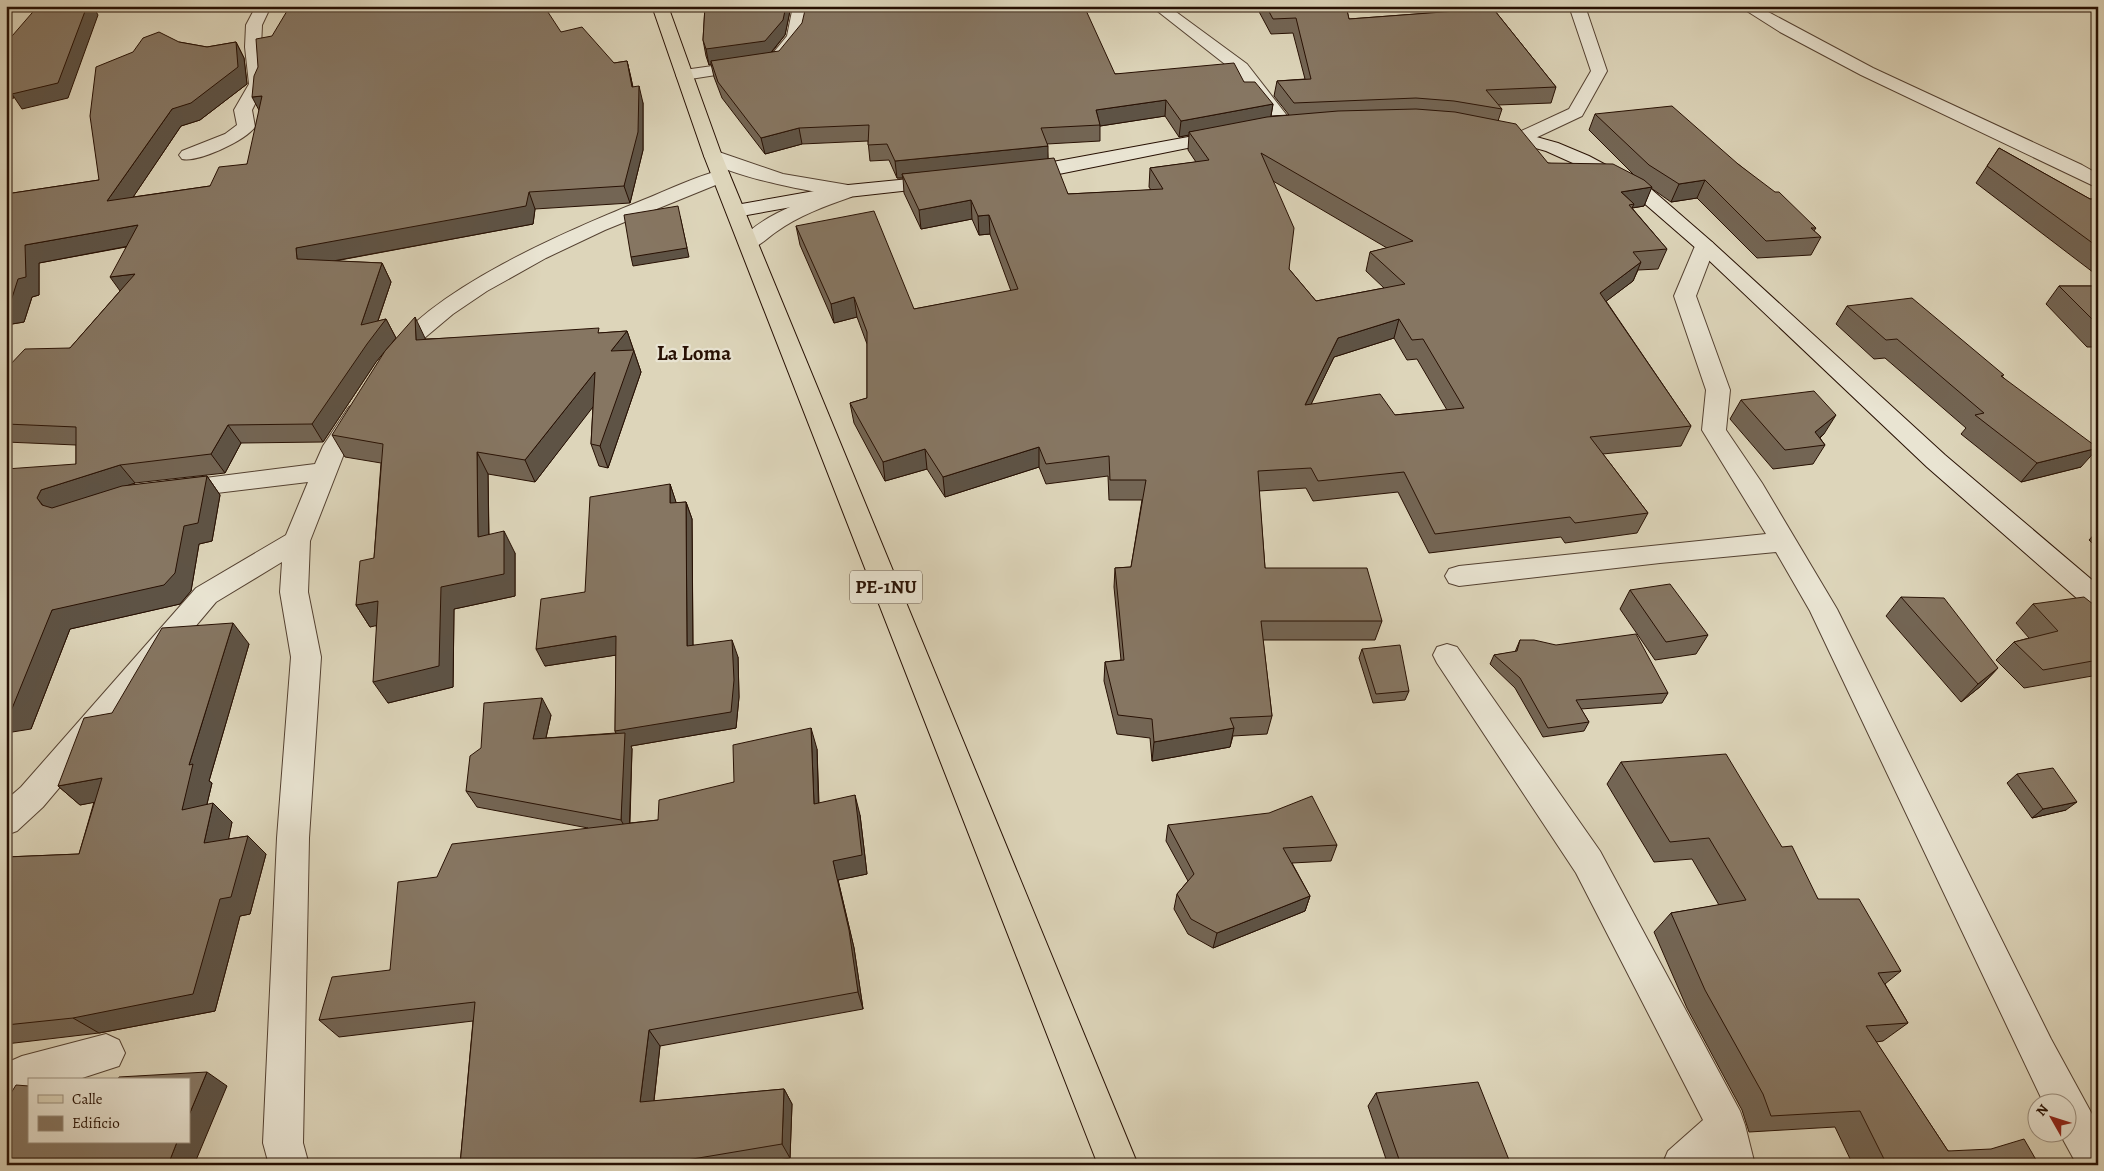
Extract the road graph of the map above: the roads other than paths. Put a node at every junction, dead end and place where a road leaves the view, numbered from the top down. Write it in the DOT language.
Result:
graph roads {
  1 [pos="264,6"];
  2 [pos="660,6"];
  3 [pos="801,6"];
  4 [pos="1158,6"];
  5 [pos="1578,6"];
  6 [pos="1746,6"];
  7 [pos="684,74"];
  8 [pos="1475,127"];
  9 [pos="1523,138"];
  10 [pos="188,155"];
  11 [pos="717,166"];
  12 [pos="1005,175"];
  13 [pos="956,180"];
  14 [pos="2098,182"];
  15 [pos="848,191"];
  16 [pos="736,211"];
  17 [pos="749,243"];
  18 [pos="1705,246"];
  19 [pos="325,471"];
  20 [pos="154,492"];
  21 [pos="297,541"];
  22 [pos="1784,542"];
  23 [pos="1459,576"];
  24 [pos="2098,601"];
  25 [pos="1447,655"];
  26 [pos="6,821"];
  27 [pos="106,1053"];
  28 [pos="6,1083"];
  29 [pos="2060,1094"];
  30 [pos="2076,1123"];
  31 [pos="1726,1125"];
  32 [pos="281,1157"];
  33 [pos="2098,1164"];
  34 [pos="1118,1165"];
  35 [pos="1682,1165"];
  36 [pos="1734,1165"];
  1 -- 10 [label="street"];
  2 -- 7 [label="main road, PE-1NU"];
  3 -- 7 [label="street"];
  4 -- 12 [label="street"];
  5 -- 9 [label="street"];
  6 -- 14 [label="street"];
  7 -- 11 [label="main road, PE-1NU"];
  8 -- 9 [label="street"];
  9 -- 18 [label="street"];
  11 -- 15 [label="street"];
  11 -- 16 [label="main road, PE-1NU"];
  11 -- 19 [label="street"];
  13 -- 15 [label="street"];
  15 -- 16 [label="street"];
  15 -- 17 [label="street"];
  16 -- 17 [label="main road, PE-1NU"];
  17 -- 34 [label="main road, PE-1NU"];
  18 -- 22 [label="street"];
  18 -- 24 [label="street"];
  19 -- 20 [label="street"];
  19 -- 21 [label="street"];
  21 -- 26 [label="street"];
  21 -- 32 [label="street"];
  22 -- 23 [label="street"];
  22 -- 29 [label="street"];
  25 -- 31 [label="street"];
  27 -- 28 [label="street"];
  30 -- 33 [label="street"];
  31 -- 35 [label="street"];
  31 -- 36 [label="street"];
}
